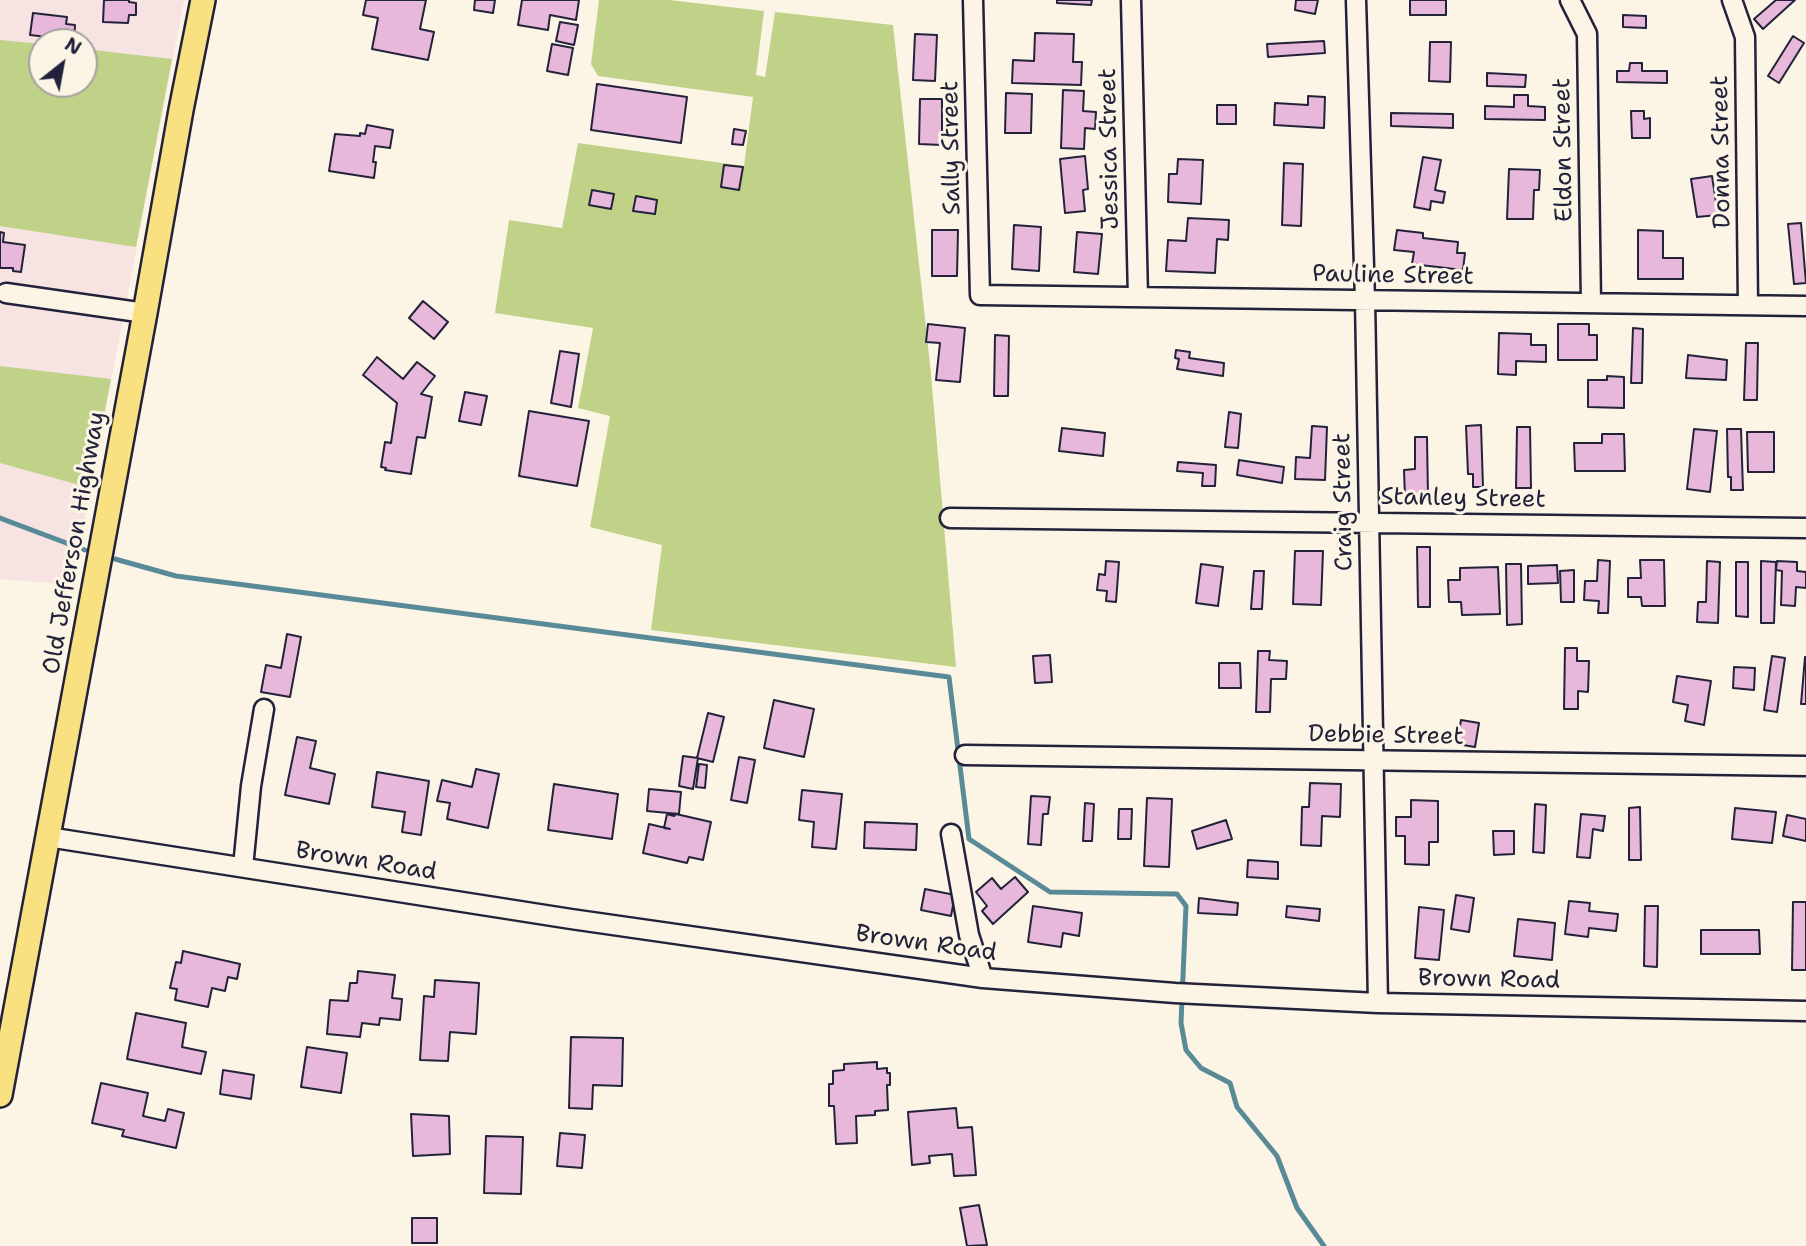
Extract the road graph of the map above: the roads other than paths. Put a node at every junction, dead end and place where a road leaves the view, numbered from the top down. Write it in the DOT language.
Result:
graph roads {
  1 [pos="203,0"];
  2 [pos="973,0"];
  3 [pos="1131,0"];
  4 [pos="1356,0"];
  5 [pos="1570,0"];
  6 [pos="1732,0"];
  7 [pos="6,293"];
  8 [pos="980,295"];
  9 [pos="1138,297"];
  10 [pos="1365,300"];
  11 [pos="1591,303"];
  12 [pos="1748,305"];
  13 [pos="1806,306"];
  14 [pos="145,313"];
  15 [pos="950,517"];
  16 [pos="1369,522"];
  17 [pos="1806,528"];
  18 [pos="264,709"];
  19 [pos="965,755"];
  20 [pos="1373,760"];
  21 [pos="1806,766"];
  22 [pos="951,834"];
  23 [pos="48,837"];
  24 [pos="243,867"];
  25 [pos="983,978"];
  26 [pos="1378,1003"];
  27 [pos="1806,1011"];
  28 [pos="6,1033"];
  29 [pos="2,1071"];
  30 [pos="0,1095"];
  1 -- 14 [label="main road, Old Jefferson Highway"];
  2 -- 8 [label="street, Sally Street"];
  3 -- 9 [label="street, Jessica Street"];
  4 -- 10 [label="street, Craig Street"];
  5 -- 11 [label="street, Eldon Street"];
  6 -- 12 [label="street, Donna Street"];
  7 -- 14 [label="street"];
  8 -- 9 [label="street, Pauline Street"];
  9 -- 10 [label="street, Pauline Street"];
  10 -- 11 [label="street, Pauline Street"];
  10 -- 16 [label="street, Craig Street"];
  11 -- 12 [label="street, Pauline Street"];
  12 -- 13 [label="street, Pauline Street"];
  14 -- 23 [label="main road, Old Jefferson Highway"];
  15 -- 16 [label="street, Stanley Street"];
  16 -- 17 [label="street, Stanley Street"];
  16 -- 20 [label="street, Craig Street"];
  18 -- 24 [label="street"];
  19 -- 20 [label="street, Debbie Street"];
  20 -- 21 [label="street, Debbie Street"];
  20 -- 26 [label="street, Craig Street"];
  22 -- 25 [label="street"];
  23 -- 24 [label="street, Brown Road"];
  23 -- 28 [label="main road, Old Jefferson Highway"];
  24 -- 25 [label="street, Brown Road"];
  25 -- 26 [label="street, Brown Road"];
  26 -- 27 [label="street, Brown Road"];
  28 -- 29 [label="main road, Old Jefferson Highway"];
  29 -- 30 [label="main road, Old Jefferson Highway"];
}
